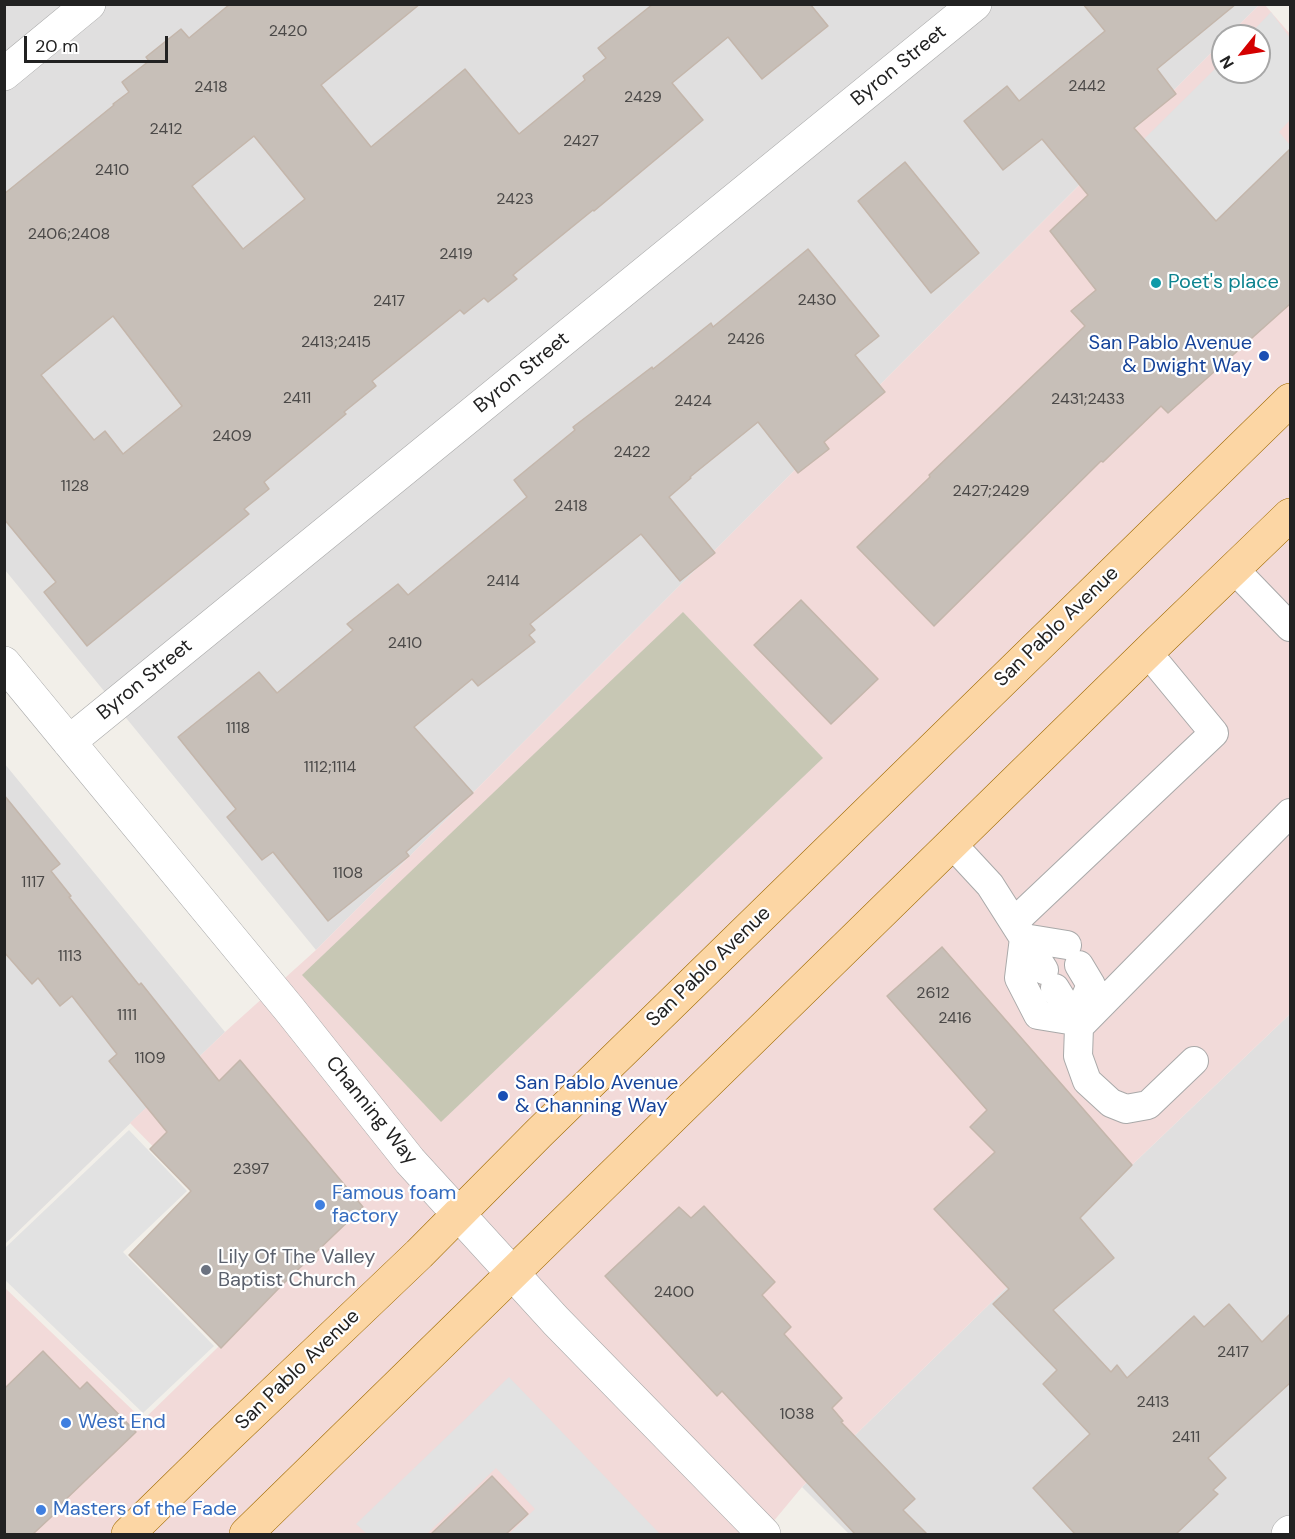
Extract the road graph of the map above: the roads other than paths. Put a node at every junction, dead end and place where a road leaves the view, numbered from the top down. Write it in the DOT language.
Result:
graph roads {
  1 [pos="89,4"];
  2 [pos="975,4"];
  3 [pos="4,74"];
  4 [pos="1290,400"];
  5 [pos="1290,515"];
  6 [pos="1235,570"];
  7 [pos="1290,627"];
  8 [pos="1148,653"];
  9 [pos="4,663"];
  10 [pos="69,742"];
  11 [pos="1290,813"];
  12 [pos="952,844"];
  13 [pos="1019,930"];
  14 [pos="1077,1024"];
  15 [pos="1194,1061"];
  16 [pos="458,1214"];
  17 [pos="513,1273"];
  18 [pos="128,1534"];
  19 [pos="246,1534"];
  20 [pos="765,1534"];
  1 -- 3 [label="street"];
  2 -- 10 [label="street, Byron Street"];
  4 -- 16 [label="main road, San Pablo Avenue"];
  5 -- 6 [label="main road"];
  6 -- 7 [label="lane"];
  6 -- 8 [label="main road"];
  8 -- 12 [label="main road"];
  8 -- 13 [label="lane"];
  9 -- 10 [label="street, Channing Way"];
  10 -- 16 [label="street, Channing Way"];
  11 -- 14 [label="lane"];
  12 -- 13 [label="lane"];
  12 -- 17 [label="main road"];
  13 -- 14 [label="lane"];
  13 -- 14 [label="lane"];
  13 -- 14 [label="lane"];
  14 -- 15 [label="lane"];
  16 -- 17 [label="street, Channing Way"];
  16 -- 18 [label="main road, San Pablo Avenue"];
  17 -- 19 [label="main road"];
  17 -- 20 [label="street, Channing Way"];
}
